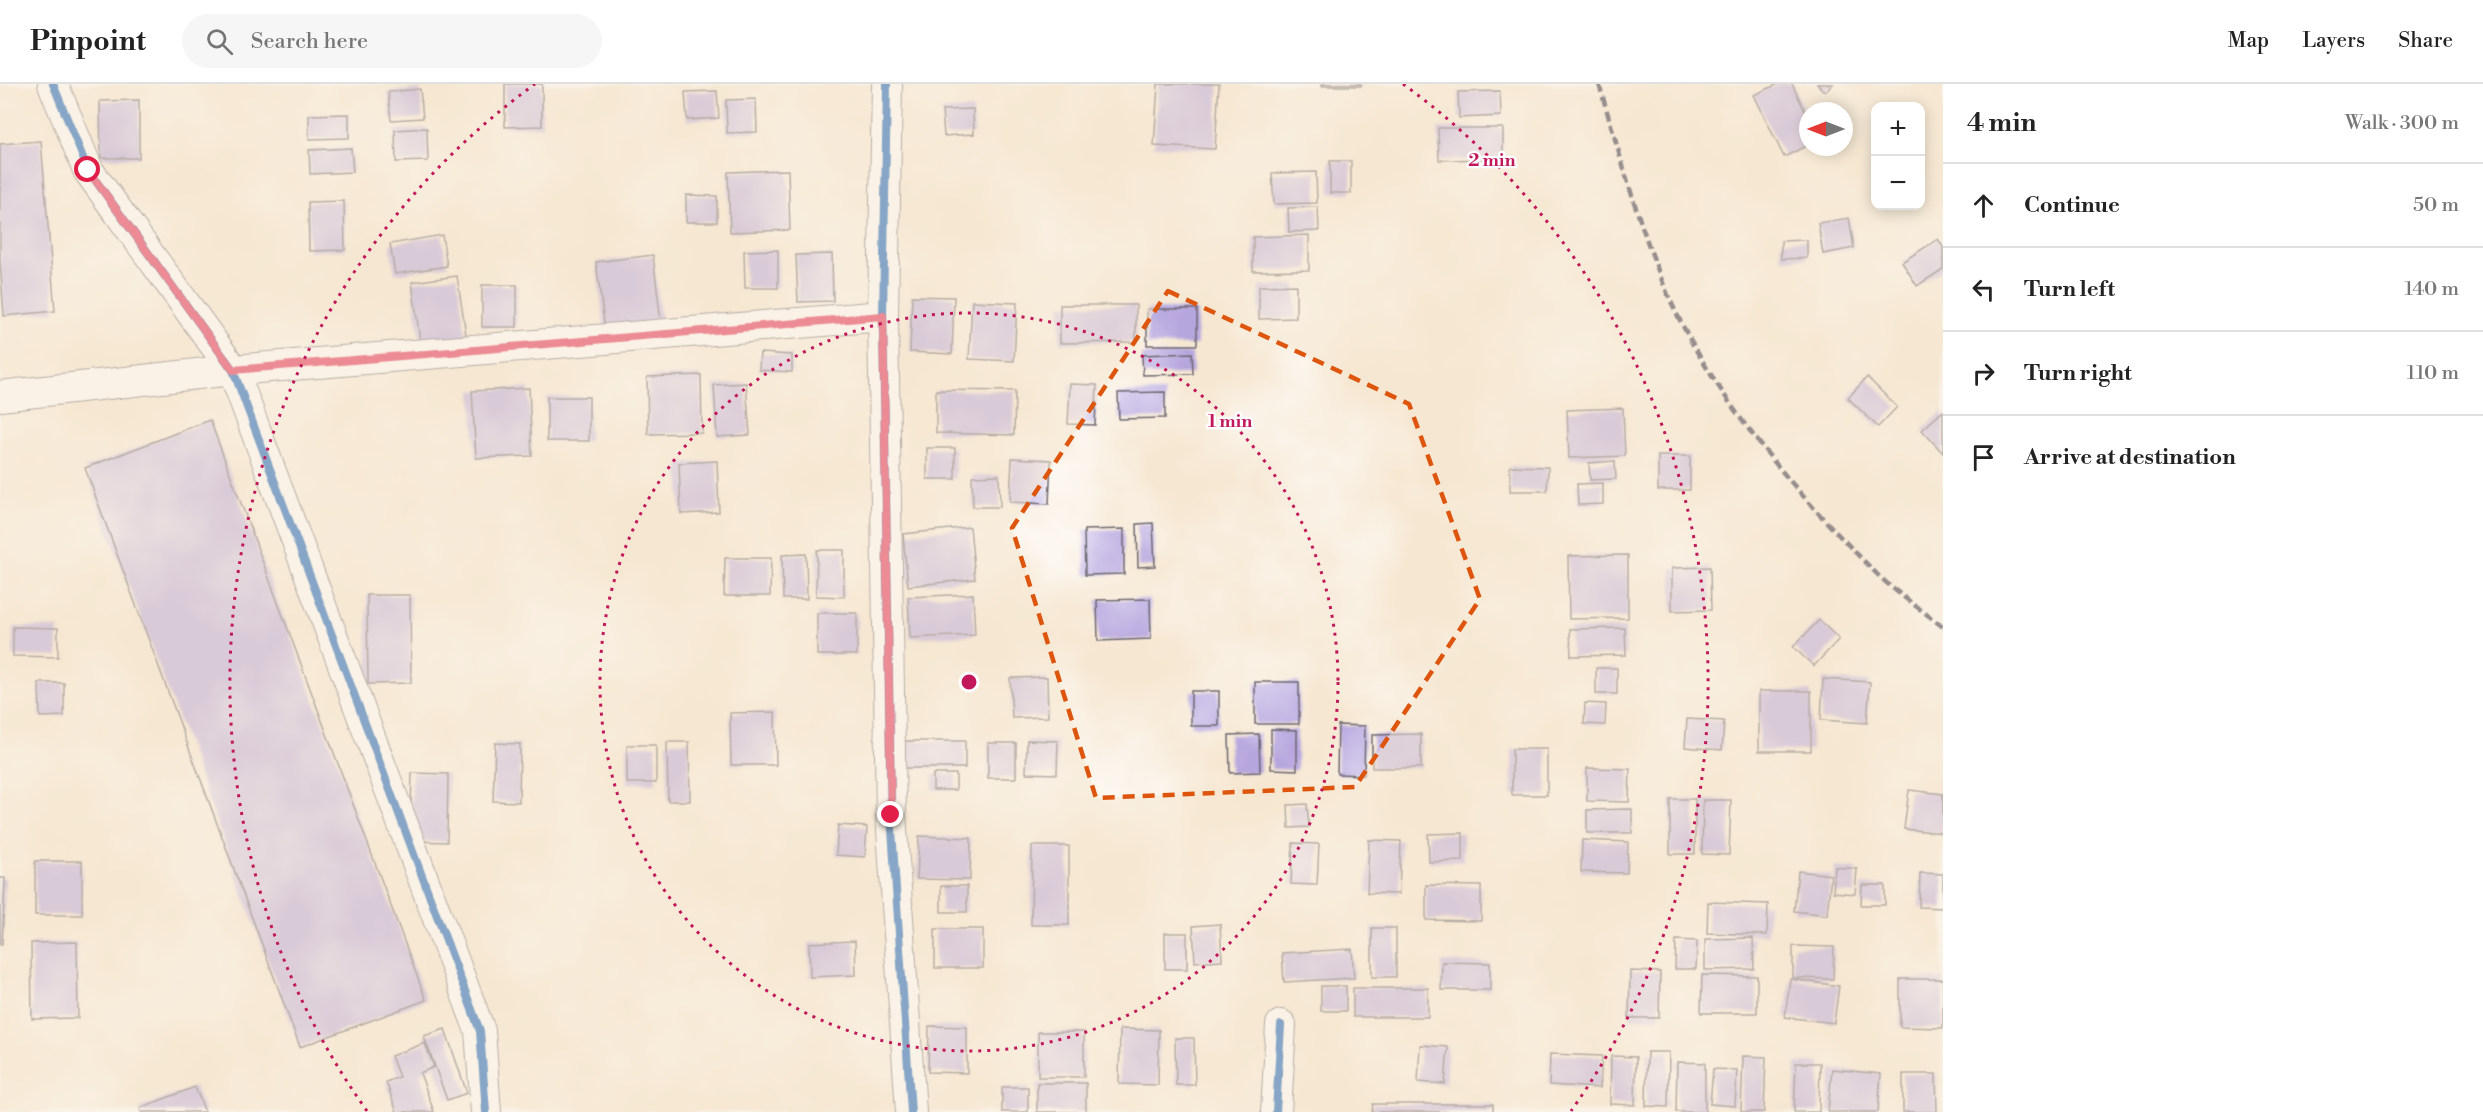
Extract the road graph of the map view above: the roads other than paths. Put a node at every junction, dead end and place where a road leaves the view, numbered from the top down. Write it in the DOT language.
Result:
graph roads {
  1 [pos="53,84"];
  2 [pos="887,84"];
  3 [pos="883,316"];
  4 [pos="233,370"];
  5 [pos="0,396"];
  6 [pos="1281,1025"];
  7 [pos="486,1112"];
  8 [pos="911,1112"];
  9 [pos="1276,1112"];
  1 -- 4 [label="street"];
  2 -- 3 [label="street"];
  3 -- 4 [label="street"];
  3 -- 8 [label="street"];
  4 -- 5 [label="street"];
  4 -- 7 [label="street"];
  6 -- 9 [label="street"];
}
